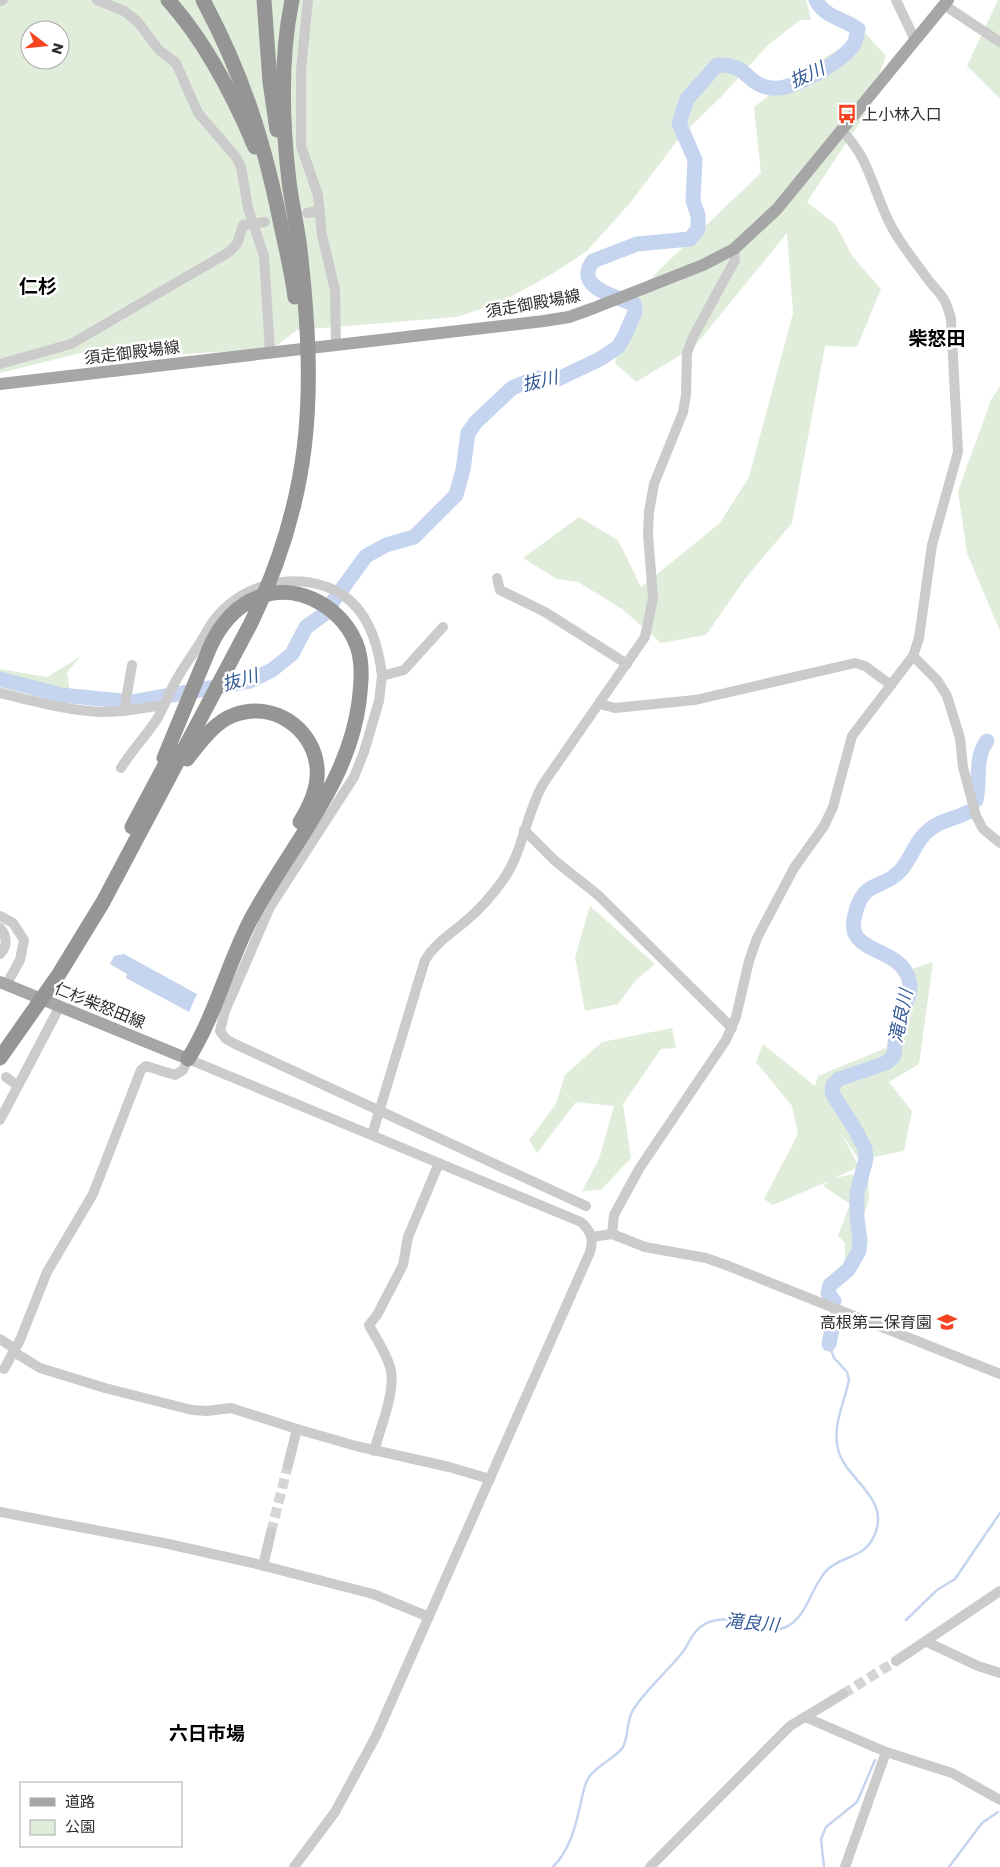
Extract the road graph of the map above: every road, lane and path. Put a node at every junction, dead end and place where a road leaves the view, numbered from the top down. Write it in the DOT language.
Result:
graph roads {
  1 [pos="97,0"];
  2 [pos="168,0"];
  3 [pos="203,0"];
  4 [pos="264,0"];
  5 [pos="292,0"];
  6 [pos="308,0"];
  7 [pos="896,0"];
  8 [pos="946,3"];
  9 [pos="915,40"];
  10 [pos="1000,42"];
  11 [pos="841,130"];
  12 [pos="278,209"];
  13 [pos="320,211"];
  14 [pos="308,213"];
  15 [pos="266,222"];
  16 [pos="252,224"];
  17 [pos="734,249"];
  18 [pos="303,284"];
  19 [pos="302,326"];
  20 [pos="336,344"];
  21 [pos="270,352"];
  22 [pos="0,364"];
  23 [pos="0,384"];
  24 [pos="497,578"];
  25 [pos="443,627"];
  26 [pos="913,656"];
  27 [pos="627,664"];
  28 [pos="132,665"];
  29 [pos="382,676"];
  30 [pos="891,685"];
  31 [pos="0,693"];
  32 [pos="600,704"];
  33 [pos="164,705"];
  34 [pos="124,708"];
  35 [pos="189,721"];
  36 [pos="121,768"];
  37 [pos="160,785"];
  38 [pos="524,830"];
  39 [pos="1000,843"];
  40 [pos="0,916"];
  41 [pos="0,928"];
  42 [pos="0,954"];
  43 [pos="3,984"];
  44 [pos="60,1006"];
  45 [pos="19,1022"];
  46 [pos="732,1028"];
  47 [pos="0,1040"];
  48 [pos="0,1058"];
  49 [pos="188,1059"];
  50 [pos="6,1077"];
  51 [pos="18,1086"];
  52 [pos="380,1112"];
  53 [pos="0,1120"];
  54 [pos="372,1134"];
  55 [pos="439,1163"];
  56 [pos="586,1206"];
  57 [pos="612,1234"];
  58 [pos="592,1237"];
  59 [pos="0,1339"];
  60 [pos="15,1350"];
  61 [pos="4,1369"];
  62 [pos="1000,1374"];
  63 [pos="297,1429"];
  64 [pos="374,1451"];
  65 [pos="288,1465"];
  66 [pos="490,1479"];
  67 [pos="0,1512"];
  68 [pos="271,1532"];
  69 [pos="263,1566"];
  70 [pos="1000,1591"];
  71 [pos="429,1617"];
  72 [pos="927,1642"];
  73 [pos="896,1662"];
  74 [pos="1000,1673"];
  75 [pos="843,1694"];
  76 [pos="805,1717"];
  77 [pos="886,1752"];
  78 [pos="1000,1800"];
  79 [pos="294,1867"];
  80 [pos="650,1867"];
  81 [pos="845,1867"];
  1 -- 16 [label="street"];
  2 -- 12 [label="highway"];
  3 -- 12 [label="highway"];
  4 -- 18 [label="highway"];
  5 -- 18 [label="highway"];
  6 -- 13 [label="street"];
  7 -- 9 [label="street"];
  8 -- 9 [label="main road, 須走御殿場線"];
  8 -- 10 [label="street"];
  9 -- 11 [label="main road, 須走御殿場線"];
  11 -- 17 [label="main road, 須走御殿場線"];
  11 -- 26 [label="street"];
  12 -- 19 [label="highway"];
  13 -- 14 [label="street"];
  13 -- 20 [label="street"];
  15 -- 16 [label="street"];
  16 -- 21 [label="street"];
  16 -- 22 [label="street"];
  17 -- 20 [label="main road, 須走御殿場線"];
  17 -- 27 [label="street"];
  18 -- 19 [label="highway"];
  19 -- 35 [label="highway"];
  20 -- 21 [label="main road, 須走御殿場線"];
  21 -- 23 [label="main road, 須走御殿場線"];
  24 -- 27 [label="street"];
  25 -- 29 [label="street"];
  26 -- 30 [label="street"];
  26 -- 39 [label="street"];
  27 -- 32 [label="street"];
  28 -- 34 [label="street"];
  29 -- 33 [label="street"];
  29 -- 52 [label="street"];
  30 -- 32 [label="street"];
  30 -- 46 [label="street"];
  31 -- 34 [label="street"];
  32 -- 38 [label="street"];
  33 -- 34 [label="street"];
  33 -- 36 [label="street"];
  35 -- 37 [label="highway"];
  35 -- 49 [label="highway"];
  37 -- 45 [label="highway"];
  37 -- 49 [label="highway"];
  38 -- 46 [label="street"];
  38 -- 52 [label="street"];
  40 -- 43 [label="street"];
  41 -- 42 [label="street"];
  43 -- 44 [label="main road, 仁杉柴怒田線"];
  44 -- 49 [label="main road, 仁杉柴怒田線"];
  44 -- 51 [label="street"];
  45 -- 47 [label="highway"];
  45 -- 48 [label="highway"];
  46 -- 57 [label="street"];
  49 -- 54 [label="street"];
  49 -- 60 [label="street"];
  50 -- 51 [label="street"];
  51 -- 53 [label="street"];
  52 -- 54 [label="street"];
  52 -- 56 [label="street"];
  54 -- 55 [label="street"];
  55 -- 58 [label="street"];
  55 -- 64 [label="street"];
  57 -- 58 [label="street"];
  57 -- 62 [label="street"];
  58 -- 66 [label="street"];
  59 -- 60 [label="street"];
  60 -- 61 [label="street"];
  60 -- 63 [label="street"];
  63 -- 64 [label="street"];
  63 -- 65 [label="street"];
  64 -- 66 [label="street"];
  66 -- 71 [label="street"];
  67 -- 69 [label="street"];
  68 -- 69 [label="street"];
  69 -- 71 [label="street"];
  70 -- 72 [label="street"];
  71 -- 79 [label="street"];
  72 -- 73 [label="street"];
  72 -- 74 [label="street"];
  75 -- 76 [label="street"];
  76 -- 77 [label="street"];
  76 -- 80 [label="street"];
  77 -- 78 [label="street"];
  77 -- 81 [label="street"];
}
